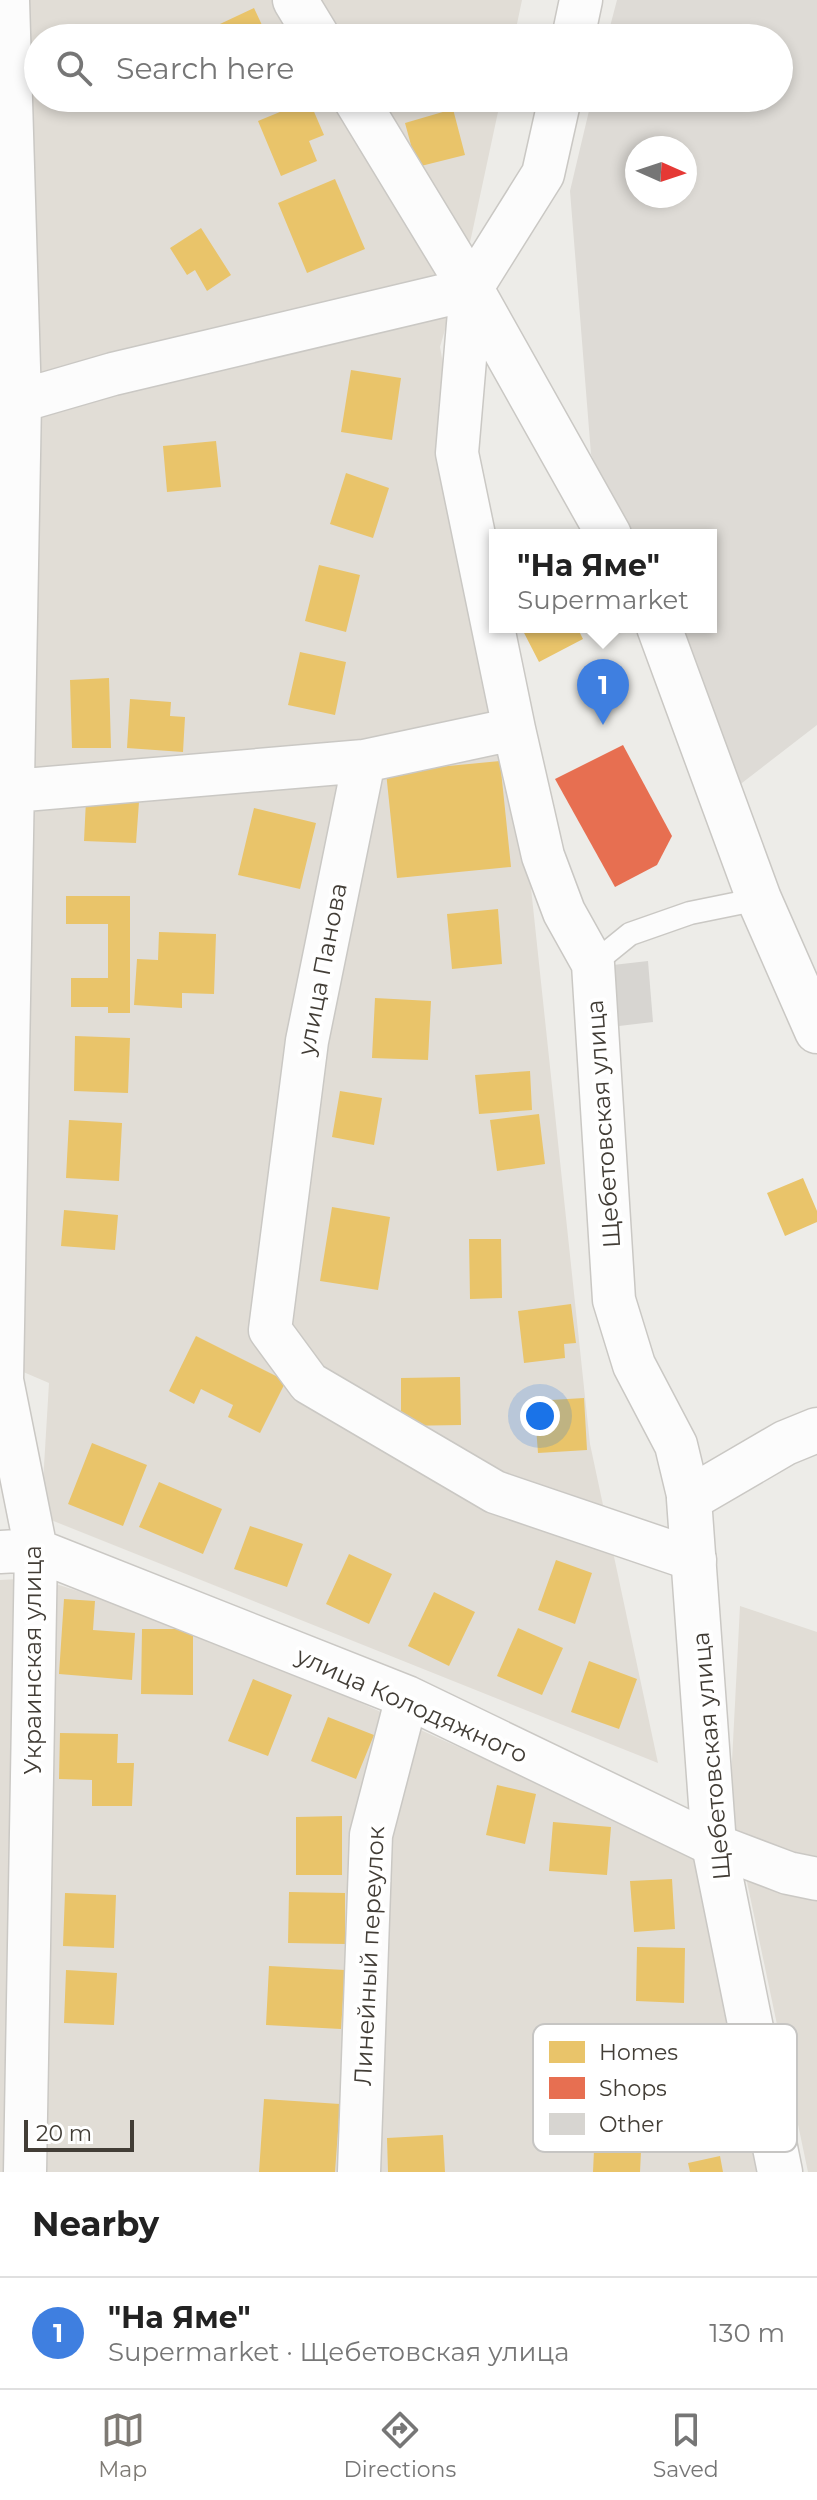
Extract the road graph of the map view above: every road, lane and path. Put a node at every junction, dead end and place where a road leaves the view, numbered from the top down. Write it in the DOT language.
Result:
graph roads {
  1 [pos="8,0"];
  2 [pos="295,0"];
  3 [pos="581,0"];
  4 [pos="310,24"];
  5 [pos="576,24"];
  6 [pos="364,112"];
  7 [pos="557,112"];
  8 [pos="8,171"];
  9 [pos="471,289"];
  10 [pos="20,401"];
  11 [pos="606,529"];
  12 [pos="489,608"];
  13 [pos="494,633"];
  14 [pos="661,633"];
  15 [pos="514,729"];
  16 [pos="364,761"];
  17 [pos="13,791"];
  18 [pos="759,899"];
  19 [pos="593,964"];
  20 [pos="817,1031"];
  21 [pos="1,1379"];
  22 [pos="817,1430"];
  23 [pos="689,1499"];
  24 [pos="18,1551"];
  25 [pos="695,1560"];
  26 [pos="407,1697"];
  27 [pos="714,1845"];
  28 [pos="817,1879"];
  29 [pos="750,2024"];
  30 [pos="776,2152"];
  31 [pos="25,2172"];
  32 [pos="359,2172"];
  33 [pos="780,2172"];
  1 -- 8 [label="street, Украинская улица"];
  2 -- 4 [label="street"];
  3 -- 5 [label="street"];
  6 -- 9 [label="street"];
  7 -- 9 [label="street, Щебетовская улица"];
  8 -- 10 [label="street, Украинская улица"];
  9 -- 10 [label="street"];
  9 -- 11 [label="street"];
  9 -- 12 [label="street, Щебетовская улица"];
  10 -- 17 [label="street, Украинская улица"];
  13 -- 15 [label="street, Щебетовская улица"];
  14 -- 18 [label="street"];
  15 -- 16 [label="street"];
  15 -- 19 [label="street, Щебетовская улица"];
  16 -- 17 [label="street"];
  16 -- 25 [label="street, улица Панова"];
  17 -- 21 [label="street, Украинская улица"];
  18 -- 19 [label="lane"];
  18 -- 20 [label="street"];
  19 -- 23 [label="street, Щебетовская улица"];
  21 -- 24 [label="street, Украинская улица"];
  22 -- 23 [label="street"];
  23 -- 25 [label="street, Щебетовская улица"];
  24 -- 26 [label="street, улица Колодяжного"];
  24 -- 31 [label="street, Украинская улица"];
  25 -- 27 [label="street, Щебетовская улица"];
  26 -- 27 [label="street, улица Колодяжного"];
  26 -- 32 [label="street, Линейный переулок"];
  27 -- 28 [label="street, улица Колодяжного"];
  27 -- 29 [label="street, Щебетовская улица"];
  30 -- 33 [label="street, Щебетовская улица"];
}
